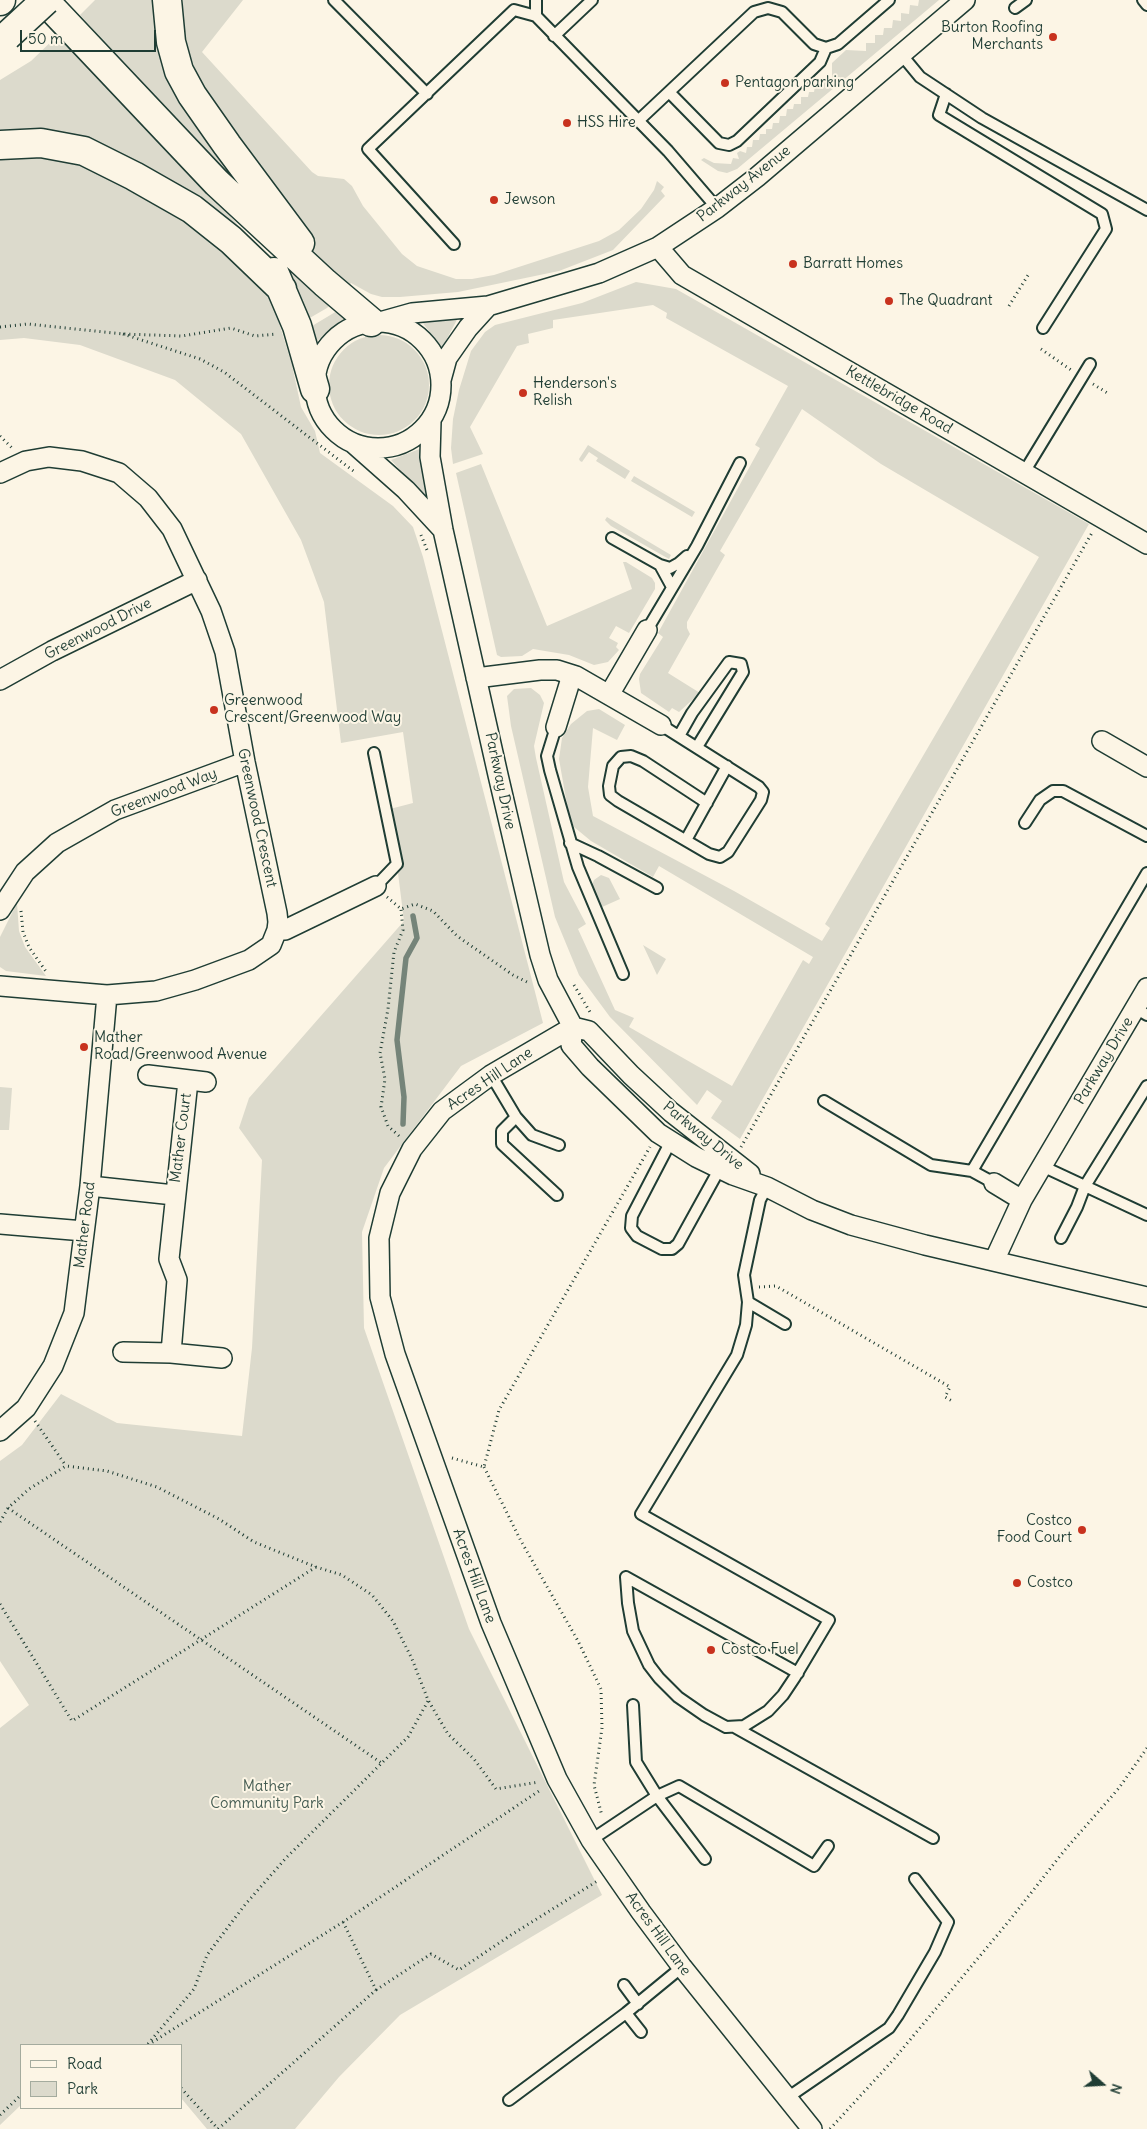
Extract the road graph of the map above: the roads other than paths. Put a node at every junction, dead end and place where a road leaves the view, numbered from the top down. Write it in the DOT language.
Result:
graph roads {
  1 [pos="45,0"];
  2 [pos="167,0"];
  3 [pos="334,0"];
  4 [pos="536,0"];
  5 [pos="592,0"];
  6 [pos="889,0"];
  7 [pos="965,0"];
  8 [pos="1026,0"];
  9 [pos="1143,0"];
  10 [pos="1147,5"];
  11 [pos="1015,8"];
  12 [pos="536,16"];
  13 [pos="554,36"];
  14 [pos="4,39"];
  15 [pos="826,48"];
  16 [pos="901,54"];
  17 [pos="669,92"];
  18 [pos="427,94"];
  19 [pos="946,94"];
  20 [pos="638,121"];
  21 [pos="0,145"];
  22 [pos="217,183"];
  23 [pos="717,208"];
  24 [pos="1147,210"];
  25 [pos="454,244"];
  26 [pos="658,247"];
  27 [pos="324,283"];
  28 [pos="282,289"];
  29 [pos="488,306"];
  30 [pos="375,322"];
  31 [pos="1043,328"];
  32 [pos="1090,364"];
  33 [pos="442,380"];
  34 [pos="315,389"];
  35 [pos="431,421"];
  36 [pos="353,444"];
  37 [pos="740,462"];
  38 [pos="0,473"];
  39 [pos="1023,474"];
  40 [pos="443,530"];
  41 [pos="612,538"];
  42 [pos="1147,544"];
  43 [pos="697,546"];
  44 [pos="660,565"];
  45 [pos="197,580"];
  46 [pos="672,587"];
  47 [pos="648,630"];
  48 [pos="572,675"];
  49 [pos="476,678"];
  50 [pos="0,680"];
  51 [pos="609,695"];
  52 [pos="661,725"];
  53 [pos="556,727"];
  54 [pos="679,736"];
  55 [pos="1102,741"];
  56 [pos="697,747"];
  57 [pos="374,753"];
  58 [pos="245,762"];
  59 [pos="727,766"];
  60 [pos="1147,767"];
  61 [pos="707,802"];
  62 [pos="1025,823"];
  63 [pos="1147,836"];
  64 [pos="686,840"];
  65 [pos="570,843"];
  66 [pos="1147,873"];
  67 [pos="376,886"];
  68 [pos="657,888"];
  69 [pos="0,910"];
  70 [pos="277,930"];
  71 [pos="623,974"];
  72 [pos="0,986"];
  73 [pos="1147,988"];
  74 [pos="107,995"];
  75 [pos="1141,1012"];
  76 [pos="573,1027"];
  77 [pos="148,1075"];
  78 [pos="491,1075"];
  79 [pos="1147,1086"];
  80 [pos="824,1101"];
  81 [pos="516,1117"];
  82 [pos="665,1137"];
  83 [pos="559,1145"];
  84 [pos="726,1164"];
  85 [pos="1042,1166"];
  86 [pos="972,1171"];
  87 [pos="994,1183"];
  88 [pos="90,1186"];
  89 [pos="1085,1186"];
  90 [pos="767,1187"];
  91 [pos="174,1195"];
  92 [pos="557,1195"];
  93 [pos="1022,1200"];
  94 [pos="1147,1215"];
  95 [pos="0,1224"];
  96 [pos="84,1230"];
  97 [pos="1061,1238"];
  98 [pos="994,1261"];
  99 [pos="1147,1297"];
  100 [pos="748,1302"];
  101 [pos="785,1324"];
  102 [pos="123,1352"];
  103 [pos="171,1353"];
  104 [pos="222,1358"];
  105 [pos="0,1432"];
  106 [pos="798,1673"];
  107 [pos="633,1705"];
  108 [pos="736,1728"];
  109 [pos="657,1796"];
  110 [pos="598,1835"];
  111 [pos="933,1838"];
  112 [pos="828,1846"];
  113 [pos="705,1859"];
  114 [pos="916,1879"];
  115 [pos="682,1967"];
  116 [pos="624,1986"];
  117 [pos="638,2004"];
  118 [pos="626,2014"];
  119 [pos="640,2032"];
  120 [pos="787,2098"];
  121 [pos="509,2100"];
  122 [pos="812,2129"];
  1 -- 14 [label="highway, bridge"];
  1 -- 22 [label="highway"];
  2 -- 27 [label="highway"];
  3 -- 18 [label="lane"];
  4 -- 12 [label="lane"];
  5 -- 13 [label="lane"];
  6 -- 15 [label="lane"];
  7 -- 16 [label="street, Parkway Avenue"];
  8 -- 11 [label="lane"];
  9 -- 10 [label="lane"];
  12 -- 13 [label="lane"];
  12 -- 18 [label="lane"];
  13 -- 20 [label="lane"];
  15 -- 17 [label="lane"];
  15 -- 17 [label="lane"];
  16 -- 19 [label="lane"];
  16 -- 23 [label="street, Parkway Avenue"];
  17 -- 20 [label="lane"];
  18 -- 25 [label="lane"];
  19 -- 24 [label="lane"];
  19 -- 31 [label="lane"];
  20 -- 23 [label="lane"];
  21 -- 28 [label="highway"];
  22 -- 27 [label="highway"];
  22 -- 28 [label="highway"];
  23 -- 26 [label="street, Parkway Avenue"];
  26 -- 29 [label="street, Parkway Avenue"];
  26 -- 39 [label="street, Kettlebridge Road"];
  27 -- 30 [label="highway"];
  28 -- 34 [label="highway"];
  29 -- 30 [label="street, Parkway Avenue"];
  29 -- 33 [label="street"];
  30 -- 33 [label="street"];
  30 -- 34 [label="street"];
  32 -- 39 [label="lane"];
  33 -- 35 [label="street"];
  34 -- 36 [label="street"];
  35 -- 36 [label="street"];
  35 -- 40 [label="street, Parkway Drive"];
  36 -- 40 [label="street"];
  37 -- 43 [label="lane"];
  38 -- 45 [label="street, Greenwood Crescent"];
  39 -- 42 [label="street, Kettlebridge Road"];
  40 -- 49 [label="street, Parkway Drive"];
  41 -- 44 [label="lane"];
  43 -- 44 [label="lane"];
  43 -- 46 [label="lane"];
  44 -- 46 [label="lane"];
  45 -- 50 [label="street, Greenwood Drive"];
  45 -- 58 [label="street, Greenwood Crescent"];
  46 -- 47 [label="lane"];
  47 -- 51 [label="street"];
  48 -- 49 [label="street"];
  48 -- 51 [label="street"];
  48 -- 53 [label="street"];
  49 -- 76 [label="street, Parkway Drive"];
  51 -- 52 [label="street"];
  52 -- 54 [label="lane"];
  53 -- 65 [label="lane"];
  54 -- 56 [label="lane"];
  54 -- 56 [label="lane"];
  55 -- 60 [label="street"];
  56 -- 59 [label="lane"];
  57 -- 67 [label="lane"];
  58 -- 69 [label="street, Greenwood Way"];
  58 -- 70 [label="street, Greenwood Crescent"];
  59 -- 61 [label="lane"];
  59 -- 64 [label="lane"];
  61 -- 64 [label="lane"];
  61 -- 64 [label="lane"];
  62 -- 63 [label="lane"];
  65 -- 68 [label="lane"];
  65 -- 71 [label="lane"];
  66 -- 86 [label="lane"];
  67 -- 70 [label="street"];
  70 -- 74 [label="street"];
  72 -- 74 [label="street"];
  73 -- 75 [label="street, Parkway Drive"];
  74 -- 88 [label="street, Mather Road"];
  75 -- 85 [label="street, Parkway Drive"];
  76 -- 78 [label="street, Acres Hill Lane"];
  76 -- 82 [label="street, Parkway Drive"];
  76 -- 84 [label="street, Parkway Drive"];
  77 -- 91 [label="street, Mather Court"];
  78 -- 81 [label="lane"];
  78 -- 110 [label="street, Acres Hill Lane"];
  79 -- 89 [label="lane"];
  80 -- 86 [label="lane"];
  81 -- 83 [label="lane"];
  81 -- 92 [label="lane"];
  82 -- 84 [label="street, Parkway Drive"];
  82 -- 84 [label="lane"];
  84 -- 90 [label="street, Parkway Drive"];
  85 -- 89 [label="lane"];
  85 -- 93 [label="street, Parkway Drive"];
  86 -- 87 [label="lane"];
  87 -- 93 [label="street"];
  88 -- 91 [label="street, Mather Court"];
  88 -- 96 [label="street, Mather Road"];
  89 -- 94 [label="lane"];
  89 -- 97 [label="lane"];
  90 -- 98 [label="street, Parkway Drive"];
  90 -- 100 [label="lane"];
  91 -- 103 [label="street, Mather Court"];
  93 -- 98 [label="street, Parkway Drive"];
  95 -- 96 [label="street"];
  96 -- 105 [label="street, Mather Road"];
  98 -- 99 [label="street, Parkway Drive"];
  100 -- 101 [label="lane"];
  100 -- 106 [label="lane"];
  102 -- 103 [label="street"];
  103 -- 104 [label="street"];
  106 -- 108 [label="lane"];
  106 -- 108 [label="lane"];
  107 -- 109 [label="lane"];
  108 -- 111 [label="lane"];
  109 -- 110 [label="lane"];
  109 -- 112 [label="lane"];
  109 -- 113 [label="lane"];
  110 -- 115 [label="street, Acres Hill Lane"];
  114 -- 120 [label="lane"];
  115 -- 117 [label="lane"];
  115 -- 120 [label="street, Acres Hill Lane"];
  116 -- 117 [label="lane"];
  117 -- 118 [label="lane"];
  118 -- 119 [label="lane"];
  118 -- 121 [label="lane"];
  120 -- 122 [label="street, Acres Hill Lane"];
}
